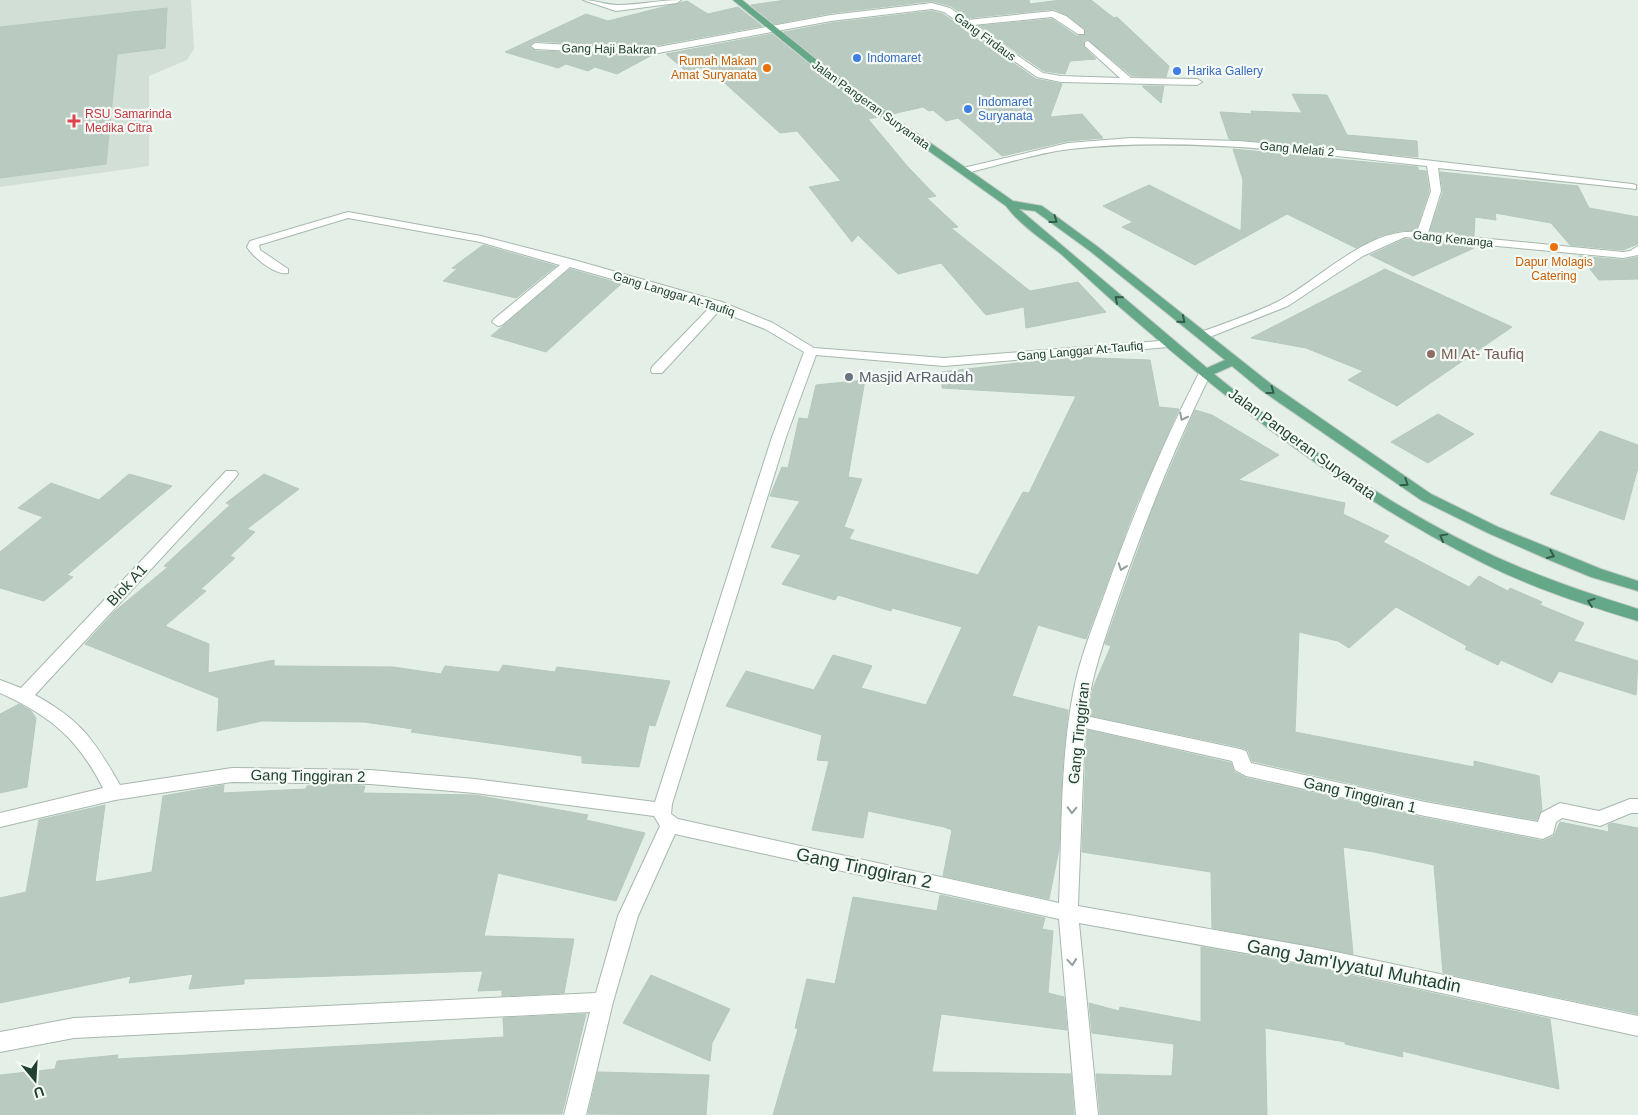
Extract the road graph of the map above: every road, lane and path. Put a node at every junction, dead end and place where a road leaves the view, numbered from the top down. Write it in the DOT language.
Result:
graph roads {
  1 [pos="587,0"];
  2 [pos="677,0"];
  3 [pos="737,0"];
  4 [pos="965,23"];
  5 [pos="771,28"];
  6 [pos="1081,32"];
  7 [pos="1088,44"];
  8 [pos="535,46"];
  9 [pos="1129,81"];
  10 [pos="1197,82"];
  11 [pos="1432,165"];
  12 [pos="963,171"];
  13 [pos="1632,186"];
  14 [pos="1010,204"];
  15 [pos="1421,236"];
  16 [pos="1638,249"];
  17 [pos="570,262"];
  18 [pos="284,271"];
  19 [pos="718,306"];
  20 [pos="498,322"];
  21 [pos="1202,336"];
  22 [pos="1168,343"];
  23 [pos="811,351"];
  24 [pos="1233,361"];
  25 [pos="657,370"];
  26 [pos="1205,373"];
  27 [pos="231,474"];
  28 [pos="1638,586"];
  29 [pos="1638,615"];
  30 [pos="0,686"];
  31 [pos="24,696"];
  32 [pos="1077,720"];
  33 [pos="115,793"];
  34 [pos="1638,806"];
  35 [pos="664,817"];
  36 [pos="0,820"];
  37 [pos="1068,913"];
  38 [pos="603,1002"];
  39 [pos="1638,1026"];
  40 [pos="0,1042"];
  41 [pos="575,1115"];
  42 [pos="1087,1115"];
  1 -- 2 [label="street"];
  3 -- 5 [label="main road, Jalan Pangeran Suryanata"];
  4 -- 5 [label="street, Gang Firdaus"];
  4 -- 6 [label="street"];
  4 -- 9 [label="street, Gang Firdaus"];
  5 -- 8 [label="street, Gang Haji Bakran"];
  5 -- 12 [label="main road, Jalan Pangeran Suryanata"];
  7 -- 9 [label="street"];
  9 -- 10 [label="street, Gang Firdaus"];
  11 -- 12 [label="street, Gang Melati 2"];
  11 -- 13 [label="street, Gang Melati 2"];
  11 -- 15 [label="street"];
  12 -- 14 [label="main road, Jalan Pangeran Suryanata"];
  14 -- 21 [label="main road, Jalan Pangeran Suryanata, one-way"];
  22 -- 14 [label="main road, Jalan Pangeran Suryanata, one-way"];
  15 -- 16 [label="street, Gang Kenanga"];
  15 -- 21 [label="street, Gang Kenanga"];
  17 -- 18 [label="street, Gang Langgar At-Taufiq"];
  17 -- 19 [label="street, Gang Langgar At-Taufiq"];
  17 -- 20 [label="street"];
  19 -- 23 [label="street, Gang Langgar At-Taufiq"];
  19 -- 25 [label="street"];
  21 -- 24 [label="main road, Jalan Pangeran Suryanata"];
  22 -- 23 [label="street, Gang Langgar At-Taufiq"];
  22 -- 26 [label="main road, Jalan Pangeran Suryanata"];
  23 -- 35 [label="street"];
  24 -- 26 [label="main road"];
  24 -- 28 [label="main road, Jalan Pangeran Suryanata, one-way"];
  29 -- 26 [label="main road, Jalan Pangeran Suryanata, one-way"];
  26 -- 32 [label="street, Gang Tinggiran, one-way"];
  27 -- 31 [label="street, Blok A1"];
  30 -- 31 [label="street"];
  31 -- 33 [label="street"];
  32 -- 34 [label="street, Gang Tinggiran 1"];
  32 -- 37 [label="street, Gang Tinggiran, one-way"];
  33 -- 35 [label="street, Gang Tinggiran 2"];
  33 -- 36 [label="street, Gang Tinggiran 2"];
  35 -- 37 [label="street, Gang Tinggiran 2"];
  35 -- 38 [label="street"];
  37 -- 39 [label="street, Gang Jam'Iyyatul Muhtadin"];
  37 -- 42 [label="street, Gang Tinggiran, one-way"];
  38 -- 40 [label="street"];
  38 -- 41 [label="street"];
}
